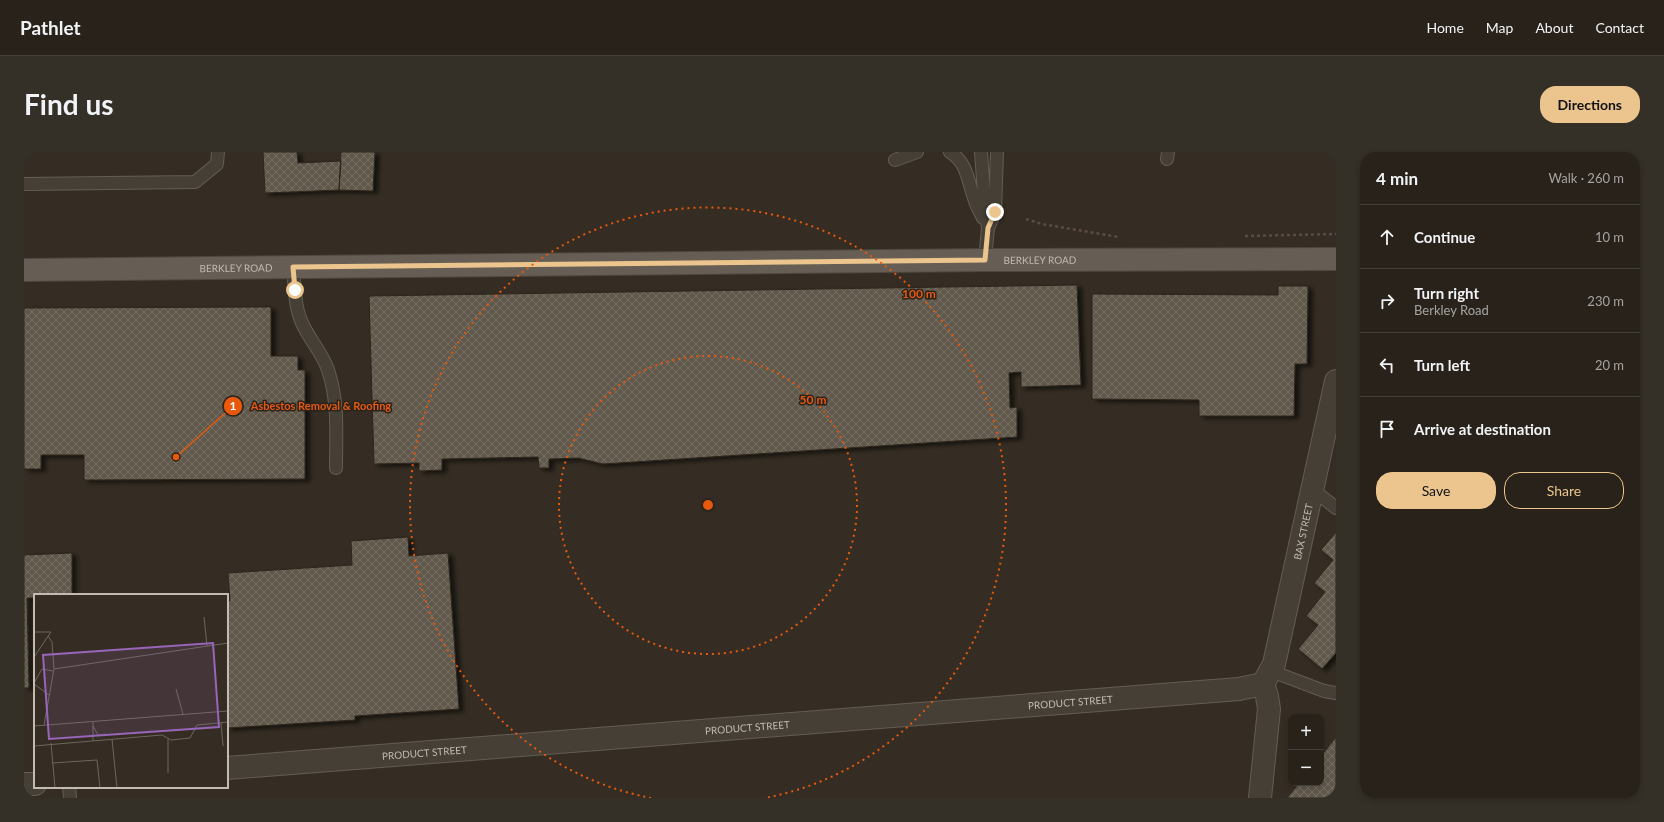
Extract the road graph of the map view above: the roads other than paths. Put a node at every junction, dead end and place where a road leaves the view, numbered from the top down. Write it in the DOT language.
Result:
graph roads {
  1 [pos="218,152"];
  2 [pos="917,152"];
  3 [pos="950,152"];
  4 [pos="982,152"];
  5 [pos="997,152"];
  6 [pos="895,160"];
  7 [pos="24,184"];
  8 [pos="988,228"];
  9 [pos="1336,258"];
  10 [pos="985,260"];
  11 [pos="293,267"];
  12 [pos="24,270"];
  13 [pos="1336,382"];
  14 [pos="336,468"];
  15 [pos="1312,489"];
  16 [pos="1336,508"];
  17 [pos="1266,679"];
  18 [pos="1336,693"];
  19 [pos="228,768"];
  20 [pos="69,788"];
  21 [pos="70,798"];
  22 [pos="1260,798"];
  1 -- 7 [label="lane"];
  2 -- 6 [label="lane"];
  3 -- 8 [label="lane"];
  4 -- 8 [label="lane"];
  5 -- 8 [label="lane"];
  8 -- 10 [label="lane"];
  9 -- 10 [label="main road, BERKLEY ROAD"];
  10 -- 11 [label="main road, BERKLEY ROAD"];
  11 -- 12 [label="main road, BERKLEY ROAD"];
  11 -- 14 [label="lane"];
  13 -- 15 [label="street, BAX STREET"];
  15 -- 16 [label="lane"];
  15 -- 17 [label="street, BAX STREET"];
  17 -- 18 [label="lane"];
  17 -- 19 [label="street, PRODUCT STREET"];
  17 -- 22 [label="street"];
  20 -- 21 [label="lane"];
}
